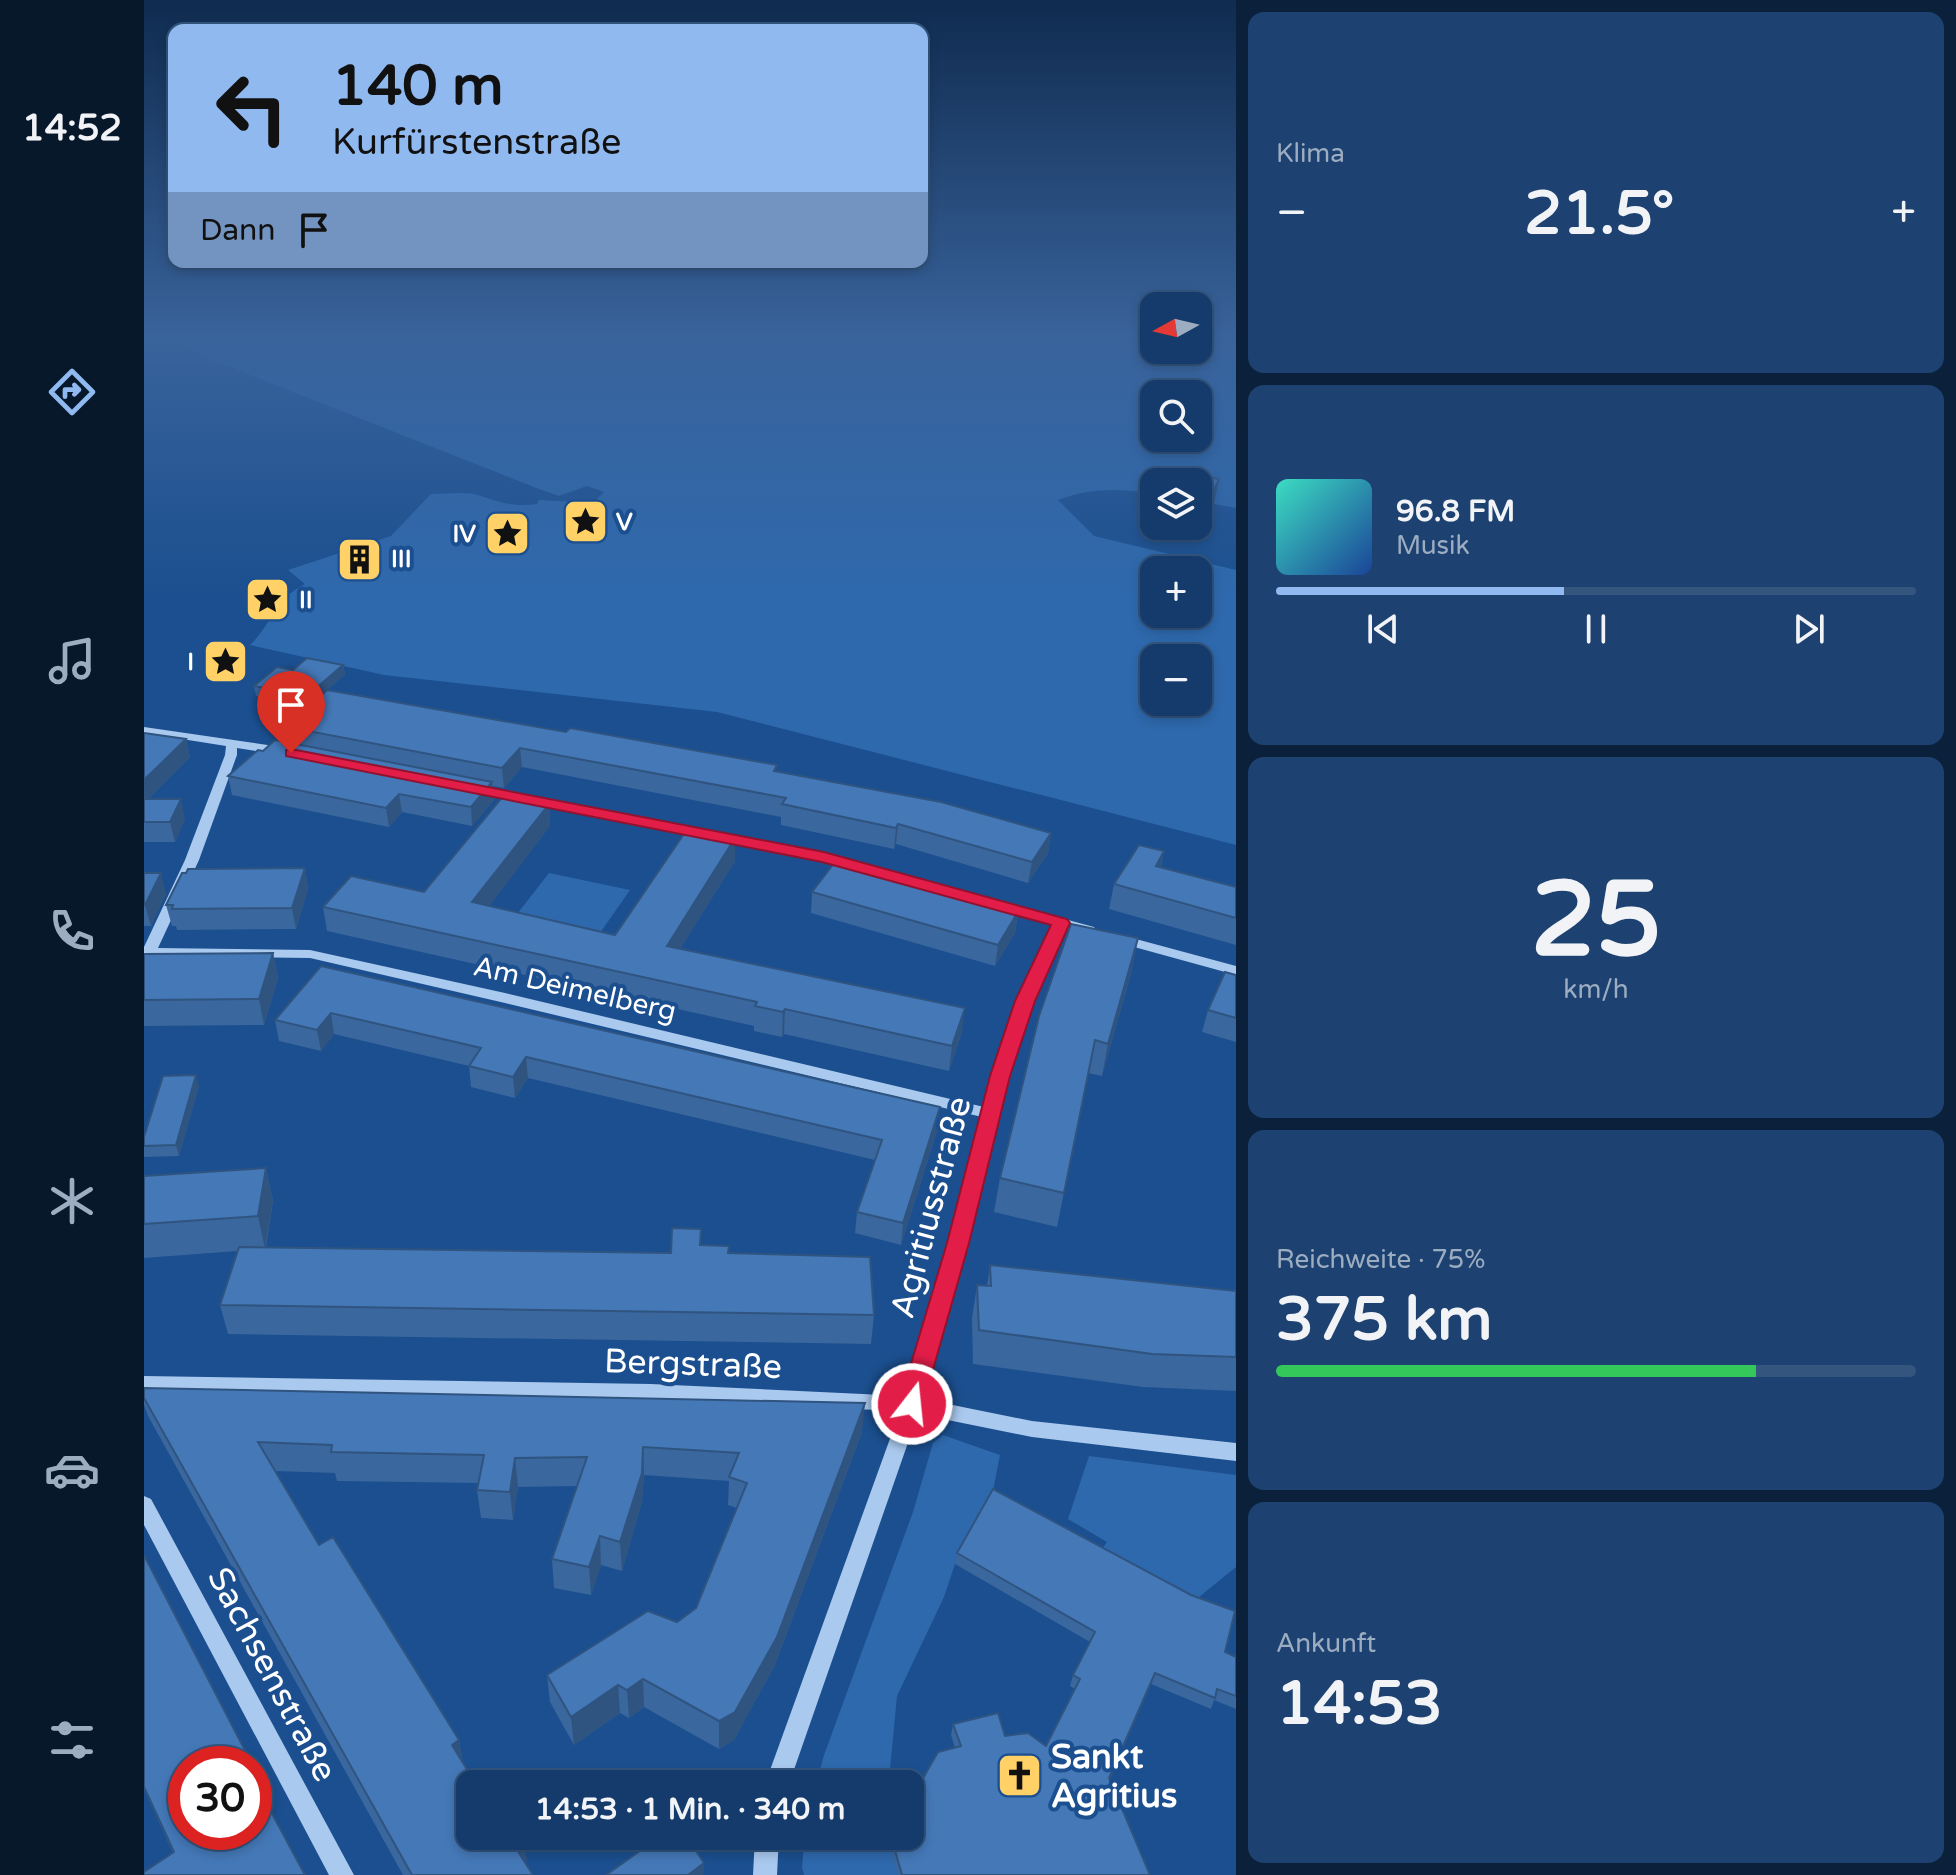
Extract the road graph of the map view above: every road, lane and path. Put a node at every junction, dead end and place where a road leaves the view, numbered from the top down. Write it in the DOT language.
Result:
graph roads {
  1 [pos="144,730"];
  2 [pos="232,742"];
  3 [pos="291,753"];
  4 [pos="455,785"];
  5 [pos="1061,923"];
  6 [pos="145,955"];
  7 [pos="1236,971"];
  8 [pos="990,1114"];
  9 [pos="144,1384"];
  10 [pos="912,1404"];
  11 [pos="1236,1452"];
  12 [pos="144,1505"];
  13 [pos="782,1770"];
  14 [pos="766,1850"];
  15 [pos="342,1875"];
  16 [pos="765,1875"];
  1 -- 2 [label="street"];
  2 -- 3 [label="street"];
  2 -- 6 [label="street"];
  4 -- 5 [label="street"];
  5 -- 7 [label="street"];
  5 -- 8 [label="street, Agritiusstraße"];
  6 -- 8 [label="street, Am Deimelberg"];
  8 -- 10 [label="street, Agritiusstraße"];
  9 -- 10 [label="street, Bergstraße"];
  10 -- 11 [label="street, Bergstraße"];
  10 -- 13 [label="street, Agritiusstraße"];
  12 -- 15 [label="street, Sachsenstraße"];
  14 -- 16 [label="street"];
}
